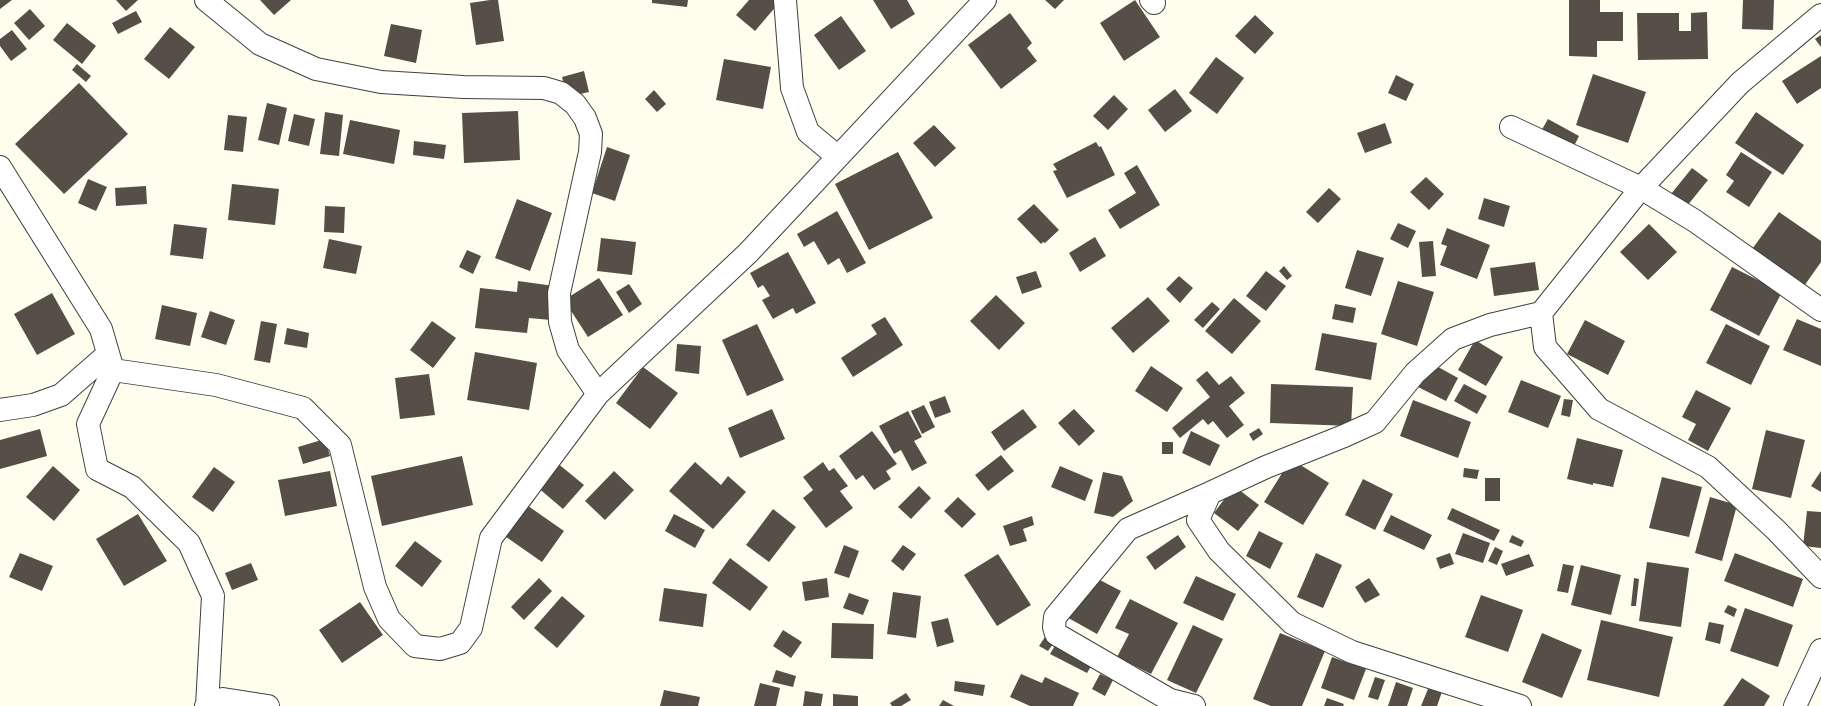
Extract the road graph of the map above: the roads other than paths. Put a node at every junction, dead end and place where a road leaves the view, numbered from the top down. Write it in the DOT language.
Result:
graph roads {
  1 [pos="206,0"];
  2 [pos="785,0"];
  3 [pos="985,0"];
  4 [pos="1821,15"];
  5 [pos="1511,127"];
  6 [pos="838,157"];
  7 [pos="0,167"];
  8 [pos="1641,188"];
  9 [pos="1821,310"];
  10 [pos="1541,313"];
  11 [pos="111,362"];
  12 [pos="598,394"];
  13 [pos="0,410"];
  14 [pos="1210,493"];
  15 [pos="1821,577"];
  16 [pos="1821,650"];
  17 [pos="206,706"];
  18 [pos="268,706"];
  19 [pos="1194,706"];
  20 [pos="1520,706"];
  21 [pos="1796,706"];
  1 -- 12 [label="street"];
  2 -- 6 [label="street"];
  3 -- 6 [label="street"];
  4 -- 8 [label="street"];
  5 -- 8 [label="street"];
  6 -- 12 [label="street"];
  7 -- 11 [label="street"];
  8 -- 9 [label="street"];
  8 -- 10 [label="street"];
  10 -- 14 [label="street"];
  10 -- 15 [label="street"];
  11 -- 12 [label="street"];
  11 -- 13 [label="street"];
  11 -- 17 [label="street"];
  14 -- 19 [label="street"];
  14 -- 20 [label="street"];
  16 -- 21 [label="street"];
  17 -- 18 [label="street"];
}
